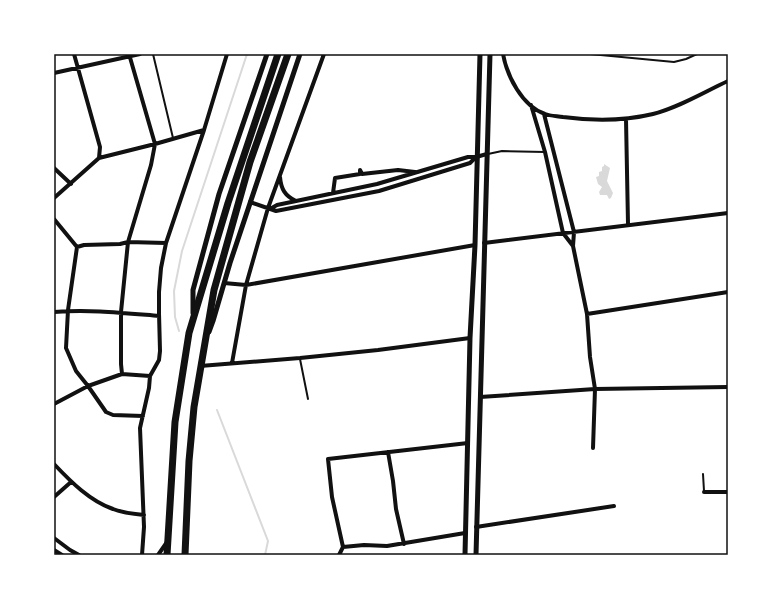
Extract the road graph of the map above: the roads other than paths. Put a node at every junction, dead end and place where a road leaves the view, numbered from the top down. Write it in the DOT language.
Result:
graph roads {
  1 [pos="74,54"];
  2 [pos="140,54"];
  3 [pos="153,54"];
  4 [pos="227,54"];
  5 [pos="267,54"];
  6 [pos="278,54"];
  7 [pos="288,54"];
  8 [pos="300,54"];
  9 [pos="324,54"];
  10 [pos="480,54"];
  11 [pos="490,54"];
  12 [pos="503,54"];
  13 [pos="590,54"];
  14 [pos="688,54"];
  15 [pos="697,54"];
  16 [pos="129,55"];
  17 [pos="686,59"];
  18 [pos="78,67"];
  19 [pos="54,73"];
  20 [pos="728,80"];
  21 [pos="531,105"];
  22 [pos="544,114"];
  23 [pos="626,119"];
  24 [pos="204,130"];
  25 [pos="173,138"];
  26 [pos="155,144"];
  27 [pos="545,152"];
  28 [pos="488,154"];
  29 [pos="476,157"];
  30 [pos="99,158"];
  31 [pos="54,169"];
  32 [pos="417,172"];
  33 [pos="280,174"];
  34 [pos="71,184"];
  35 [pos="333,193"];
  36 [pos="54,198"];
  37 [pos="297,201"];
  38 [pos="250,202"];
  39 [pos="269,208"];
  40 [pos="728,213"];
  41 [pos="54,219"];
  42 [pos="628,224"];
  43 [pos="574,232"];
  44 [pos="563,233"];
  45 [pos="128,242"];
  46 [pos="166,243"];
  47 [pos="484,243"];
  48 [pos="475,244"];
  49 [pos="573,246"];
  50 [pos="77,247"];
  51 [pos="224,283"];
  52 [pos="246,285"];
  53 [pos="728,292"];
  54 [pos="68,310"];
  55 [pos="54,312"];
  56 [pos="121,312"];
  57 [pos="587,314"];
  58 [pos="159,316"];
  59 [pos="193,319"];
  60 [pos="470,338"];
  61 [pos="204,342"];
  62 [pos="300,358"];
  63 [pos="232,363"];
  64 [pos="200,366"];
  65 [pos="122,374"];
  66 [pos="150,376"];
  67 [pos="88,386"];
  68 [pos="728,388"];
  69 [pos="595,389"];
  70 [pos="480,397"];
  71 [pos="308,399"];
  72 [pos="54,404"];
  73 [pos="143,416"];
  74 [pos="468,443"];
  75 [pos="593,448"];
  76 [pos="388,452"];
  77 [pos="54,464"];
  78 [pos="703,474"];
  79 [pos="72,482"];
  80 [pos="704,492"];
  81 [pos="728,492"];
  82 [pos="54,497"];
  83 [pos="614,506"];
  84 [pos="144,515"];
  85 [pos="476,527"];
  86 [pos="465,533"];
  87 [pos="54,538"];
  88 [pos="167,542"];
  89 [pos="404,544"];
  90 [pos="344,547"];
  91 [pos="54,550"];
  92 [pos="62,555"];
  93 [pos="79,555"];
  94 [pos="142,555"];
  95 [pos="158,555"];
  96 [pos="167,555"];
  97 [pos="185,555"];
  98 [pos="340,555"];
  99 [pos="465,555"];
  100 [pos="476,555"];
  1 -- 18 [label="street"];
  2 -- 16 [label="street"];
  3 -- 25 [label="lane"];
  4 -- 24 [label="street"];
  5 -- 59 [label="street"];
  6 -- 59 [label="highway"];
  7 -- 61 [label="highway"];
  8 -- 38 [label="street"];
  9 -- 33 [label="street"];
  10 -- 29 [label="street"];
  11 -- 28 [label="street"];
  12 -- 21 [label="street"];
  13 -- 17 [label="lane"];
  14 -- 17 [label="lane"];
  15 -- 17 [label="lane"];
  16 -- 18 [label="street"];
  16 -- 26 [label="street"];
  18 -- 19 [label="street"];
  18 -- 30 [label="street"];
  20 -- 23 [label="street"];
  21 -- 22 [label="street"];
  21 -- 27 [label="street"];
  22 -- 23 [label="street"];
  22 -- 43 [label="street"];
  23 -- 42 [label="street"];
  24 -- 25 [label="street"];
  24 -- 46 [label="street"];
  25 -- 26 [label="street"];
  26 -- 30 [label="street"];
  26 -- 45 [label="street"];
  27 -- 28 [label="lane"];
  27 -- 44 [label="street"];
  28 -- 29 [label="street"];
  28 -- 47 [label="street"];
  29 -- 32 [label="street"];
  29 -- 39 [label="street"];
  29 -- 48 [label="street"];
  30 -- 34 [label="street"];
  31 -- 34 [label="street"];
  32 -- 35 [label="street"];
  32 -- 35 [label="street"];
  33 -- 37 [label="street"];
  33 -- 39 [label="street"];
  34 -- 36 [label="street"];
  35 -- 37 [label="street"];
  37 -- 39 [label="street"];
  38 -- 39 [label="street"];
  38 -- 51 [label="street"];
  39 -- 52 [label="street"];
  40 -- 42 [label="street"];
  41 -- 50 [label="street"];
  42 -- 43 [label="street"];
  43 -- 44 [label="street"];
  43 -- 49 [label="street"];
  44 -- 47 [label="street"];
  44 -- 49 [label="street"];
  45 -- 46 [label="street"];
  45 -- 50 [label="street"];
  45 -- 56 [label="street"];
  46 -- 58 [label="street"];
  47 -- 70 [label="street"];
  48 -- 52 [label="street"];
  48 -- 60 [label="street"];
  49 -- 57 [label="street"];
  50 -- 54 [label="street"];
  51 -- 52 [label="street"];
  51 -- 61 [label="street"];
  52 -- 63 [label="street"];
  53 -- 57 [label="street"];
  54 -- 55 [label="street"];
  54 -- 56 [label="street"];
  54 -- 67 [label="street"];
  56 -- 58 [label="street"];
  56 -- 65 [label="street"];
  57 -- 69 [label="street"];
  58 -- 66 [label="street"];
  59 -- 88 [label="highway"];
  60 -- 62 [label="street"];
  60 -- 74 [label="street"];
  61 -- 64 [label="highway"];
  62 -- 63 [label="street"];
  62 -- 71 [label="lane"];
  63 -- 64 [label="street"];
  64 -- 97 [label="highway"];
  65 -- 66 [label="street"];
  65 -- 67 [label="street"];
  66 -- 73 [label="street"];
  67 -- 72 [label="street"];
  67 -- 73 [label="street"];
  68 -- 69 [label="street"];
  69 -- 70 [label="street"];
  69 -- 75 [label="street"];
  70 -- 85 [label="street"];
  73 -- 84 [label="street"];
  74 -- 76 [label="street"];
  74 -- 86 [label="street"];
  76 -- 89 [label="street"];
  76 -- 90 [label="street"];
  77 -- 79 [label="street"];
  78 -- 80 [label="lane"];
  79 -- 82 [label="street"];
  79 -- 84 [label="street"];
  80 -- 81 [label="street"];
  83 -- 85 [label="street"];
  84 -- 94 [label="street"];
  85 -- 100 [label="street"];
  86 -- 89 [label="street"];
  86 -- 99 [label="street"];
  87 -- 93 [label="street"];
  88 -- 95 [label="street"];
  88 -- 96 [label="highway"];
  89 -- 90 [label="street"];
  90 -- 98 [label="street"];
  91 -- 92 [label="street"];
}
